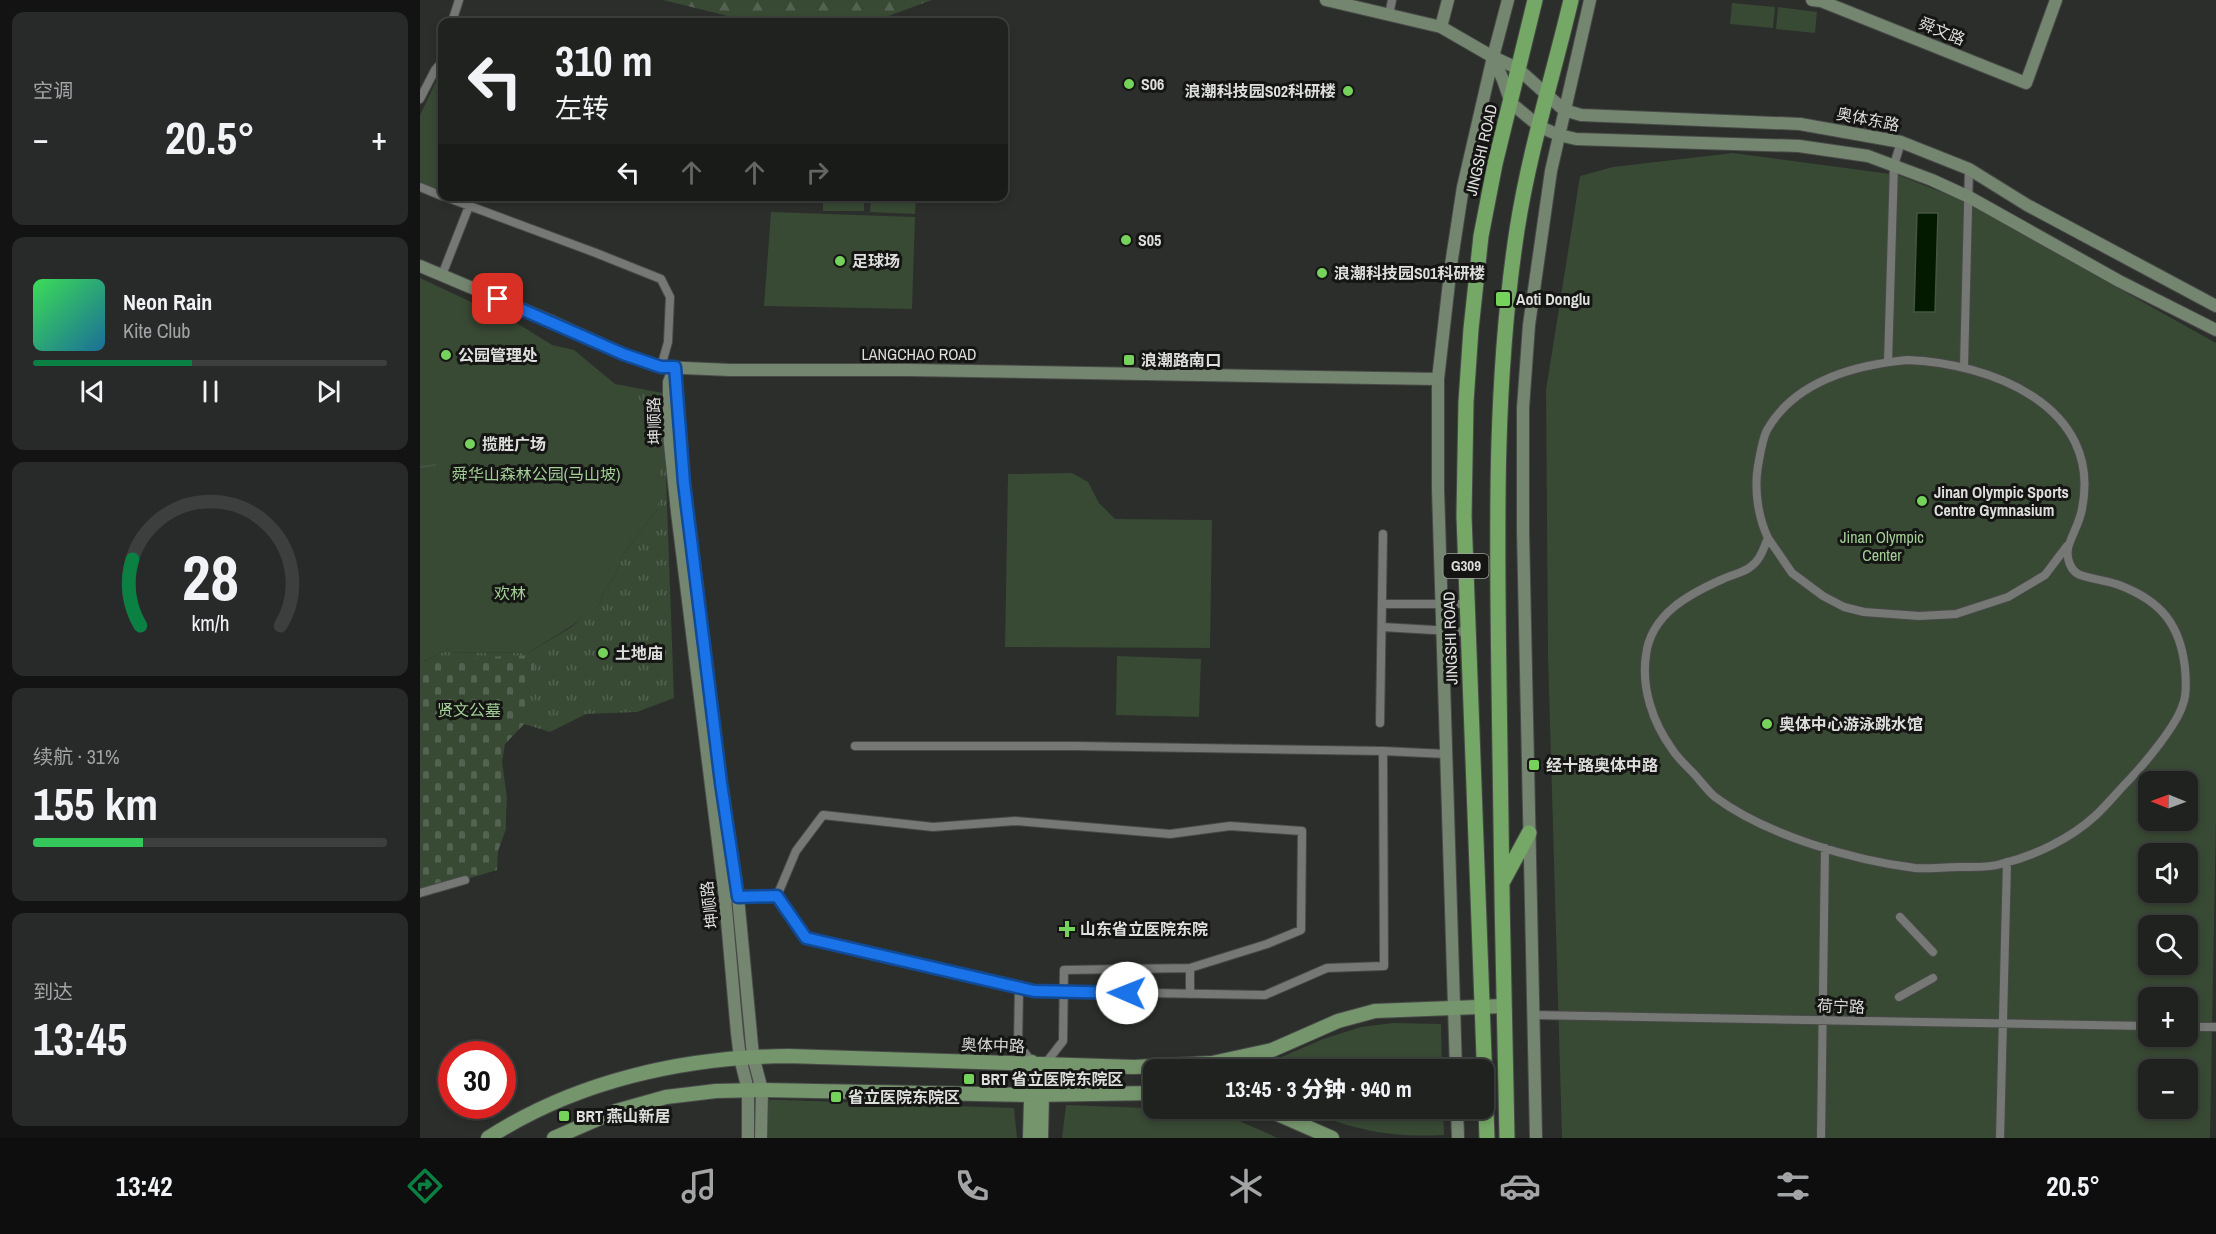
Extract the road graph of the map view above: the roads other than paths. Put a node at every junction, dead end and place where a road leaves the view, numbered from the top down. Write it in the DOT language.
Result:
graph roads {
  1 [pos="459,0"];
  2 [pos="1326,0"];
  3 [pos="1392,0"];
  4 [pos="1448,0"];
  5 [pos="1508,0"];
  6 [pos="1535,0"];
  7 [pos="1571,0"];
  8 [pos="1590,0"];
  9 [pos="1818,0"];
  10 [pos="2056,0"];
  11 [pos="1389,15"];
  12 [pos="453,18"];
  13 [pos="1441,27"];
  14 [pos="1493,57"];
  15 [pos="438,67"];
  16 [pos="1517,68"];
  17 [pos="1548,96"];
  18 [pos="420,99"];
  19 [pos="1510,103"];
  20 [pos="1564,110"];
  21 [pos="1540,127"];
  22 [pos="1559,135"];
  23 [pos="1901,142"];
  24 [pos="1894,165"];
  25 [pos="1969,169"];
  26 [pos="420,187"];
  27 [pos="438,194"];
  28 [pos="1968,197"];
  29 [pos="455,201"];
  30 [pos="471,201"];
  31 [pos="469,207"];
  32 [pos="420,266"];
  33 [pos="442,275"];
  34 [pos="2216,306"];
  35 [pos="2216,330"];
  36 [pos="1888,362"];
  37 [pos="661,367"];
  38 [pos="675,367"];
  39 [pos="1964,367"];
  40 [pos="1438,379"];
  41 [pos="1383,534"];
  42 [pos="1768,538"];
  43 [pos="2067,546"];
  44 [pos="1382,604"];
  45 [pos="1467,604"];
  46 [pos="1441,605"];
  47 [pos="1382,627"];
  48 [pos="1442,631"];
  49 [pos="1468,632"];
  50 [pos="1380,723"];
  51 [pos="855,746"];
  52 [pos="1383,751"];
  53 [pos="1446,754"];
  54 [pos="1529,833"];
  55 [pos="1826,848"];
  56 [pos="2007,862"];
  57 [pos="465,880"];
  58 [pos="1502,883"];
  59 [pos="420,893"];
  60 [pos="777,896"];
  61 [pos="732,897"];
  62 [pos="1900,917"];
  63 [pos="1931,950"];
  64 [pos="1190,968"];
  65 [pos="1931,979"];
  66 [pos="1019,988"];
  67 [pos="1064,992"];
  68 [pos="1190,994"];
  69 [pos="1899,997"];
  70 [pos="1481,1006"];
  71 [pos="1504,1006"];
  72 [pos="1454,1009"];
  73 [pos="1533,1015"];
  74 [pos="1822,1020"];
  75 [pos="2003,1024"];
  76 [pos="2138,1026"];
  77 [pos="2198,1027"];
  78 [pos="2216,1027"];
  79 [pos="747,1057"];
  80 [pos="1456,1059"];
  81 [pos="1039,1064"];
  82 [pos="755,1090"];
  83 [pos="1143,1093"];
  84 [pos="1036,1094"];
  85 [pos="1289,1119"];
  86 [pos="1457,1119"];
  87 [pos="488,1138"];
  88 [pos="554,1138"];
  89 [pos="748,1138"];
  90 [pos="761,1138"];
  91 [pos="1030,1138"];
  92 [pos="1041,1138"];
  93 [pos="1332,1138"];
  94 [pos="1458,1138"];
  95 [pos="1486,1138"];
  96 [pos="1508,1138"];
  97 [pos="1536,1138"];
  98 [pos="1821,1138"];
  99 [pos="2000,1138"];
  1 -- 12 [label="street"];
  2 -- 11 [label="main road"];
  3 -- 11 [label="street"];
  4 -- 13 [label="main road"];
  5 -- 14 [label="main road, JINGSHI ROAD"];
  6 -- 16 [label="highway, JINGSHI ROAD / G309"];
  7 -- 17 [label="highway, G309"];
  8 -- 20 [label="main road"];
  9 -- 10 [label="main road, 舜文路"];
  11 -- 13 [label="main road"];
  13 -- 14 [label="main road"];
  14 -- 16 [label="main road"];
  14 -- 19 [label="main road"];
  14 -- 40 [label="main road, JINGSHI ROAD"];
  15 -- 18 [label="street"];
  16 -- 17 [label="main road"];
  16 -- 19 [label="highway, JINGSHI ROAD / G309"];
  17 -- 20 [label="main road"];
  17 -- 21 [label="highway, G309"];
  19 -- 21 [label="main road"];
  19 -- 45 [label="highway, JINGSHI ROAD / G309"];
  20 -- 22 [label="main road"];
  20 -- 23 [label="main road, 奥体东路"];
  21 -- 22 [label="main road"];
  21 -- 58 [label="highway, G309"];
  22 -- 24 [label="main road"];
  22 -- 54 [label="main road"];
  23 -- 24 [label="street"];
  23 -- 25 [label="main road, 奥体东路"];
  24 -- 28 [label="main road"];
  24 -- 36 [label="street"];
  25 -- 28 [label="street"];
  25 -- 34 [label="main road, 奥体东路"];
  26 -- 27 [label="street"];
  28 -- 35 [label="main road"];
  28 -- 39 [label="street"];
  29 -- 31 [label="street"];
  30 -- 31 [label="street"];
  31 -- 33 [label="street"];
  31 -- 37 [label="street"];
  32 -- 33 [label="main road, LANGCHAO ROAD"];
  33 -- 37 [label="main road, LANGCHAO ROAD"];
  36 -- 39 [label="street"];
  36 -- 42 [label="street"];
  37 -- 38 [label="main road, LANGCHAO ROAD"];
  38 -- 40 [label="main road, LANGCHAO ROAD"];
  38 -- 61 [label="main road, 坤顺路"];
  39 -- 43 [label="street"];
  40 -- 46 [label="main road, JINGSHI ROAD"];
  41 -- 44 [label="street"];
  42 -- 43 [label="street"];
  42 -- 55 [label="street"];
  43 -- 56 [label="street"];
  44 -- 46 [label="street"];
  44 -- 47 [label="street"];
  45 -- 46 [label="street"];
  45 -- 49 [label="highway, JINGSHI ROAD / G309"];
  46 -- 48 [label="main road, JINGSHI ROAD"];
  47 -- 48 [label="street"];
  47 -- 50 [label="street"];
  48 -- 49 [label="street"];
  48 -- 53 [label="main road, JINGSHI ROAD"];
  49 -- 70 [label="highway, JINGSHI ROAD / G309"];
  51 -- 52 [label="street"];
  52 -- 53 [label="street"];
  52 -- 68 [label="street"];
  53 -- 72 [label="main road, JINGSHI ROAD"];
  54 -- 58 [label="highway"];
  54 -- 73 [label="main road"];
  55 -- 56 [label="street"];
  55 -- 74 [label="street"];
  56 -- 75 [label="street"];
  57 -- 59 [label="street"];
  58 -- 71 [label="highway, G309"];
  60 -- 61 [label="street"];
  60 -- 64 [label="street"];
  60 -- 66 [label="street"];
  61 -- 79 [label="main road, 坤顺路"];
  62 -- 63 [label="street"];
  64 -- 67 [label="street"];
  64 -- 68 [label="street"];
  65 -- 69 [label="street"];
  66 -- 67 [label="street"];
  66 -- 81 [label="street"];
  67 -- 68 [label="street"];
  67 -- 81 [label="street"];
  70 -- 71 [label="main road, 奥体中路"];
  70 -- 72 [label="main road, 奥体中路"];
  70 -- 95 [label="highway, JINGSHI ROAD / G309"];
  71 -- 96 [label="highway, G309"];
  72 -- 80 [label="main road, JINGSHI ROAD"];
  72 -- 81 [label="main road, 奥体中路"];
  73 -- 74 [label="street, 荷宁路"];
  73 -- 97 [label="main road"];
  74 -- 75 [label="street, 荷宁路"];
  74 -- 98 [label="street"];
  75 -- 76 [label="street, 荷宁路"];
  75 -- 99 [label="street"];
  77 -- 78 [label="street"];
  79 -- 81 [label="main road, 奥体中路"];
  79 -- 82 [label="main road, 坤顺路"];
  79 -- 87 [label="main road, 奥体中路"];
  81 -- 84 [label="main road"];
  82 -- 84 [label="main road"];
  82 -- 88 [label="main road"];
  82 -- 89 [label="main road, 坤顺路"];
  82 -- 90 [label="main road, 坤顺路"];
  83 -- 84 [label="main road"];
  84 -- 91 [label="main road"];
  84 -- 92 [label="main road"];
  85 -- 93 [label="main road"];
  86 -- 94 [label="main road"];
}
